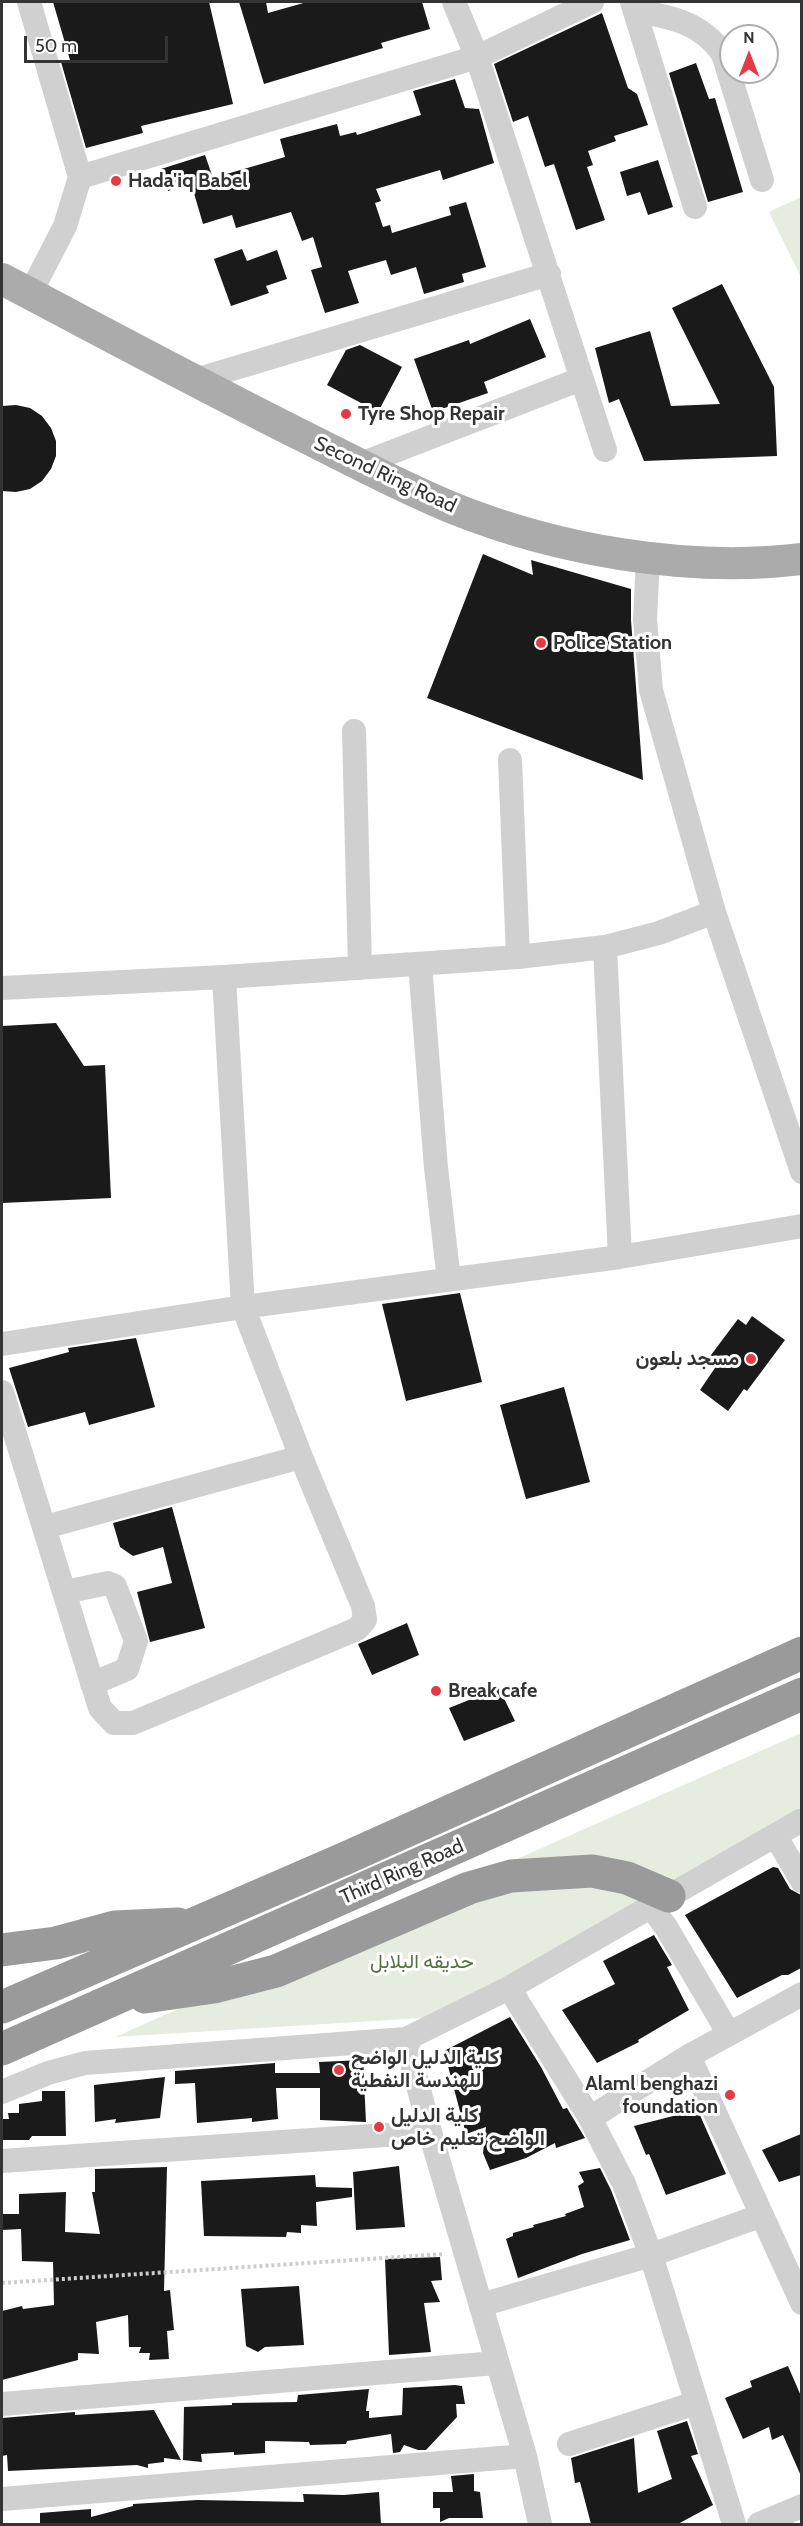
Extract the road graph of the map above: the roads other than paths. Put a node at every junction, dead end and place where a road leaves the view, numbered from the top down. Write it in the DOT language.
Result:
graph roads {
  1 [pos="29,2"];
  2 [pos="454,2"];
  3 [pos="592,2"];
  4 [pos="634,6"];
  5 [pos="477,57"];
  6 [pos="80,177"];
  7 [pos="762,180"];
  8 [pos="695,207"];
  9 [pos="549,274"];
  10 [pos="2,279"];
  11 [pos="30,294"];
  12 [pos="581,379"];
  13 [pos="192,381"];
  14 [pos="605,450"];
  15 [pos="361,464"];
  16 [pos="648,558"];
  17 [pos="801,559"];
  18 [pos="354,731"];
  19 [pos="510,760"];
  20 [pos="714,912"];
  21 [pos="605,947"];
  22 [pos="518,957"];
  23 [pos="420,964"];
  24 [pos="360,968"];
  25 [pos="224,976"];
  26 [pos="2,988"];
  27 [pos="801,1172"];
  28 [pos="801,1226"];
  29 [pos="620,1257"];
  30 [pos="449,1280"];
  31 [pos="243,1307"];
  32 [pos="2,1344"];
  33 [pos="2,1392"];
  34 [pos="302,1457"];
  35 [pos="45,1527"];
  36 [pos="65,1592"];
  37 [pos="801,1653"];
  38 [pos="92,1684"];
  39 [pos="801,1694"];
  40 [pos="801,1820"];
  41 [pos="775,1835"];
  42 [pos="801,1881"];
  43 [pos="660,1901"];
  44 [pos="194,1924"];
  45 [pos="2,1950"];
  46 [pos="509,1988"];
  47 [pos="801,1994"];
  48 [pos="116,1999"];
  49 [pos="2,2007"];
  50 [pos="729,2034"];
  51 [pos="406,2039"];
  52 [pos="2,2049"];
  53 [pos="689,2056"];
  54 [pos="2,2092"];
  55 [pos="590,2118"];
  56 [pos="430,2132"];
  57 [pos="2,2161"];
  58 [pos="760,2216"];
  59 [pos="651,2255"];
  60 [pos="800,2297"];
  61 [pos="481,2305"];
  62 [pos="496,2363"];
  63 [pos="696,2403"];
  64 [pos="2,2404"];
  65 [pos="569,2444"];
  66 [pos="525,2456"];
  67 [pos="2,2499"];
  68 [pos="801,2506"];
  69 [pos="772,2522"];
  70 [pos="540,2524"];
  71 [pos="734,2524"];
  1 -- 6 [label="street"];
  2 -- 5 [label="street"];
  3 -- 5 [label="street"];
  4 -- 7 [label="street"];
  4 -- 8 [label="street"];
  5 -- 6 [label="street"];
  5 -- 9 [label="street"];
  6 -- 11 [label="street"];
  9 -- 12 [label="street"];
  9 -- 13 [label="street"];
  10 -- 11 [label="main road, Second Ring Road"];
  11 -- 13 [label="main road, Second Ring Road"];
  12 -- 14 [label="street"];
  12 -- 15 [label="street"];
  13 -- 15 [label="main road, Second Ring Road"];
  15 -- 16 [label="main road, Second Ring Road"];
  16 -- 17 [label="main road, Second Ring Road"];
  16 -- 20 [label="street"];
  18 -- 24 [label="street"];
  19 -- 22 [label="street"];
  20 -- 21 [label="street"];
  20 -- 27 [label="street"];
  21 -- 22 [label="street"];
  21 -- 29 [label="street"];
  22 -- 23 [label="street"];
  23 -- 24 [label="street"];
  23 -- 30 [label="street"];
  24 -- 25 [label="street"];
  25 -- 26 [label="street"];
  25 -- 31 [label="street"];
  28 -- 29 [label="street"];
  29 -- 30 [label="street"];
  30 -- 31 [label="street"];
  31 -- 32 [label="street"];
  31 -- 34 [label="street"];
  33 -- 35 [label="street"];
  34 -- 35 [label="street"];
  34 -- 38 [label="street"];
  35 -- 36 [label="street"];
  36 -- 38 [label="street"];
  36 -- 38 [label="street"];
  37 -- 44 [label="highway, Third Ring Road"];
  39 -- 48 [label="highway, Third Ring Road"];
  40 -- 41 [label="street"];
  41 -- 42 [label="street"];
  41 -- 43 [label="street"];
  43 -- 46 [label="street"];
  43 -- 48 [label="highway"];
  43 -- 50 [label="street"];
  44 -- 45 [label="highway"];
  44 -- 49 [label="highway, Third Ring Road"];
  46 -- 51 [label="street"];
  46 -- 55 [label="street"];
  47 -- 50 [label="street"];
  48 -- 52 [label="highway, Third Ring Road"];
  50 -- 53 [label="street"];
  51 -- 54 [label="street"];
  51 -- 56 [label="street"];
  53 -- 55 [label="street"];
  53 -- 58 [label="street"];
  55 -- 59 [label="street"];
  56 -- 57 [label="street"];
  56 -- 61 [label="street"];
  58 -- 59 [label="street"];
  58 -- 60 [label="street"];
  59 -- 61 [label="street"];
  59 -- 63 [label="street"];
  61 -- 62 [label="street"];
  62 -- 64 [label="street"];
  62 -- 66 [label="street"];
  63 -- 65 [label="street"];
  63 -- 71 [label="street"];
  66 -- 67 [label="street"];
  66 -- 70 [label="street"];
  68 -- 69 [label="street"];
}
